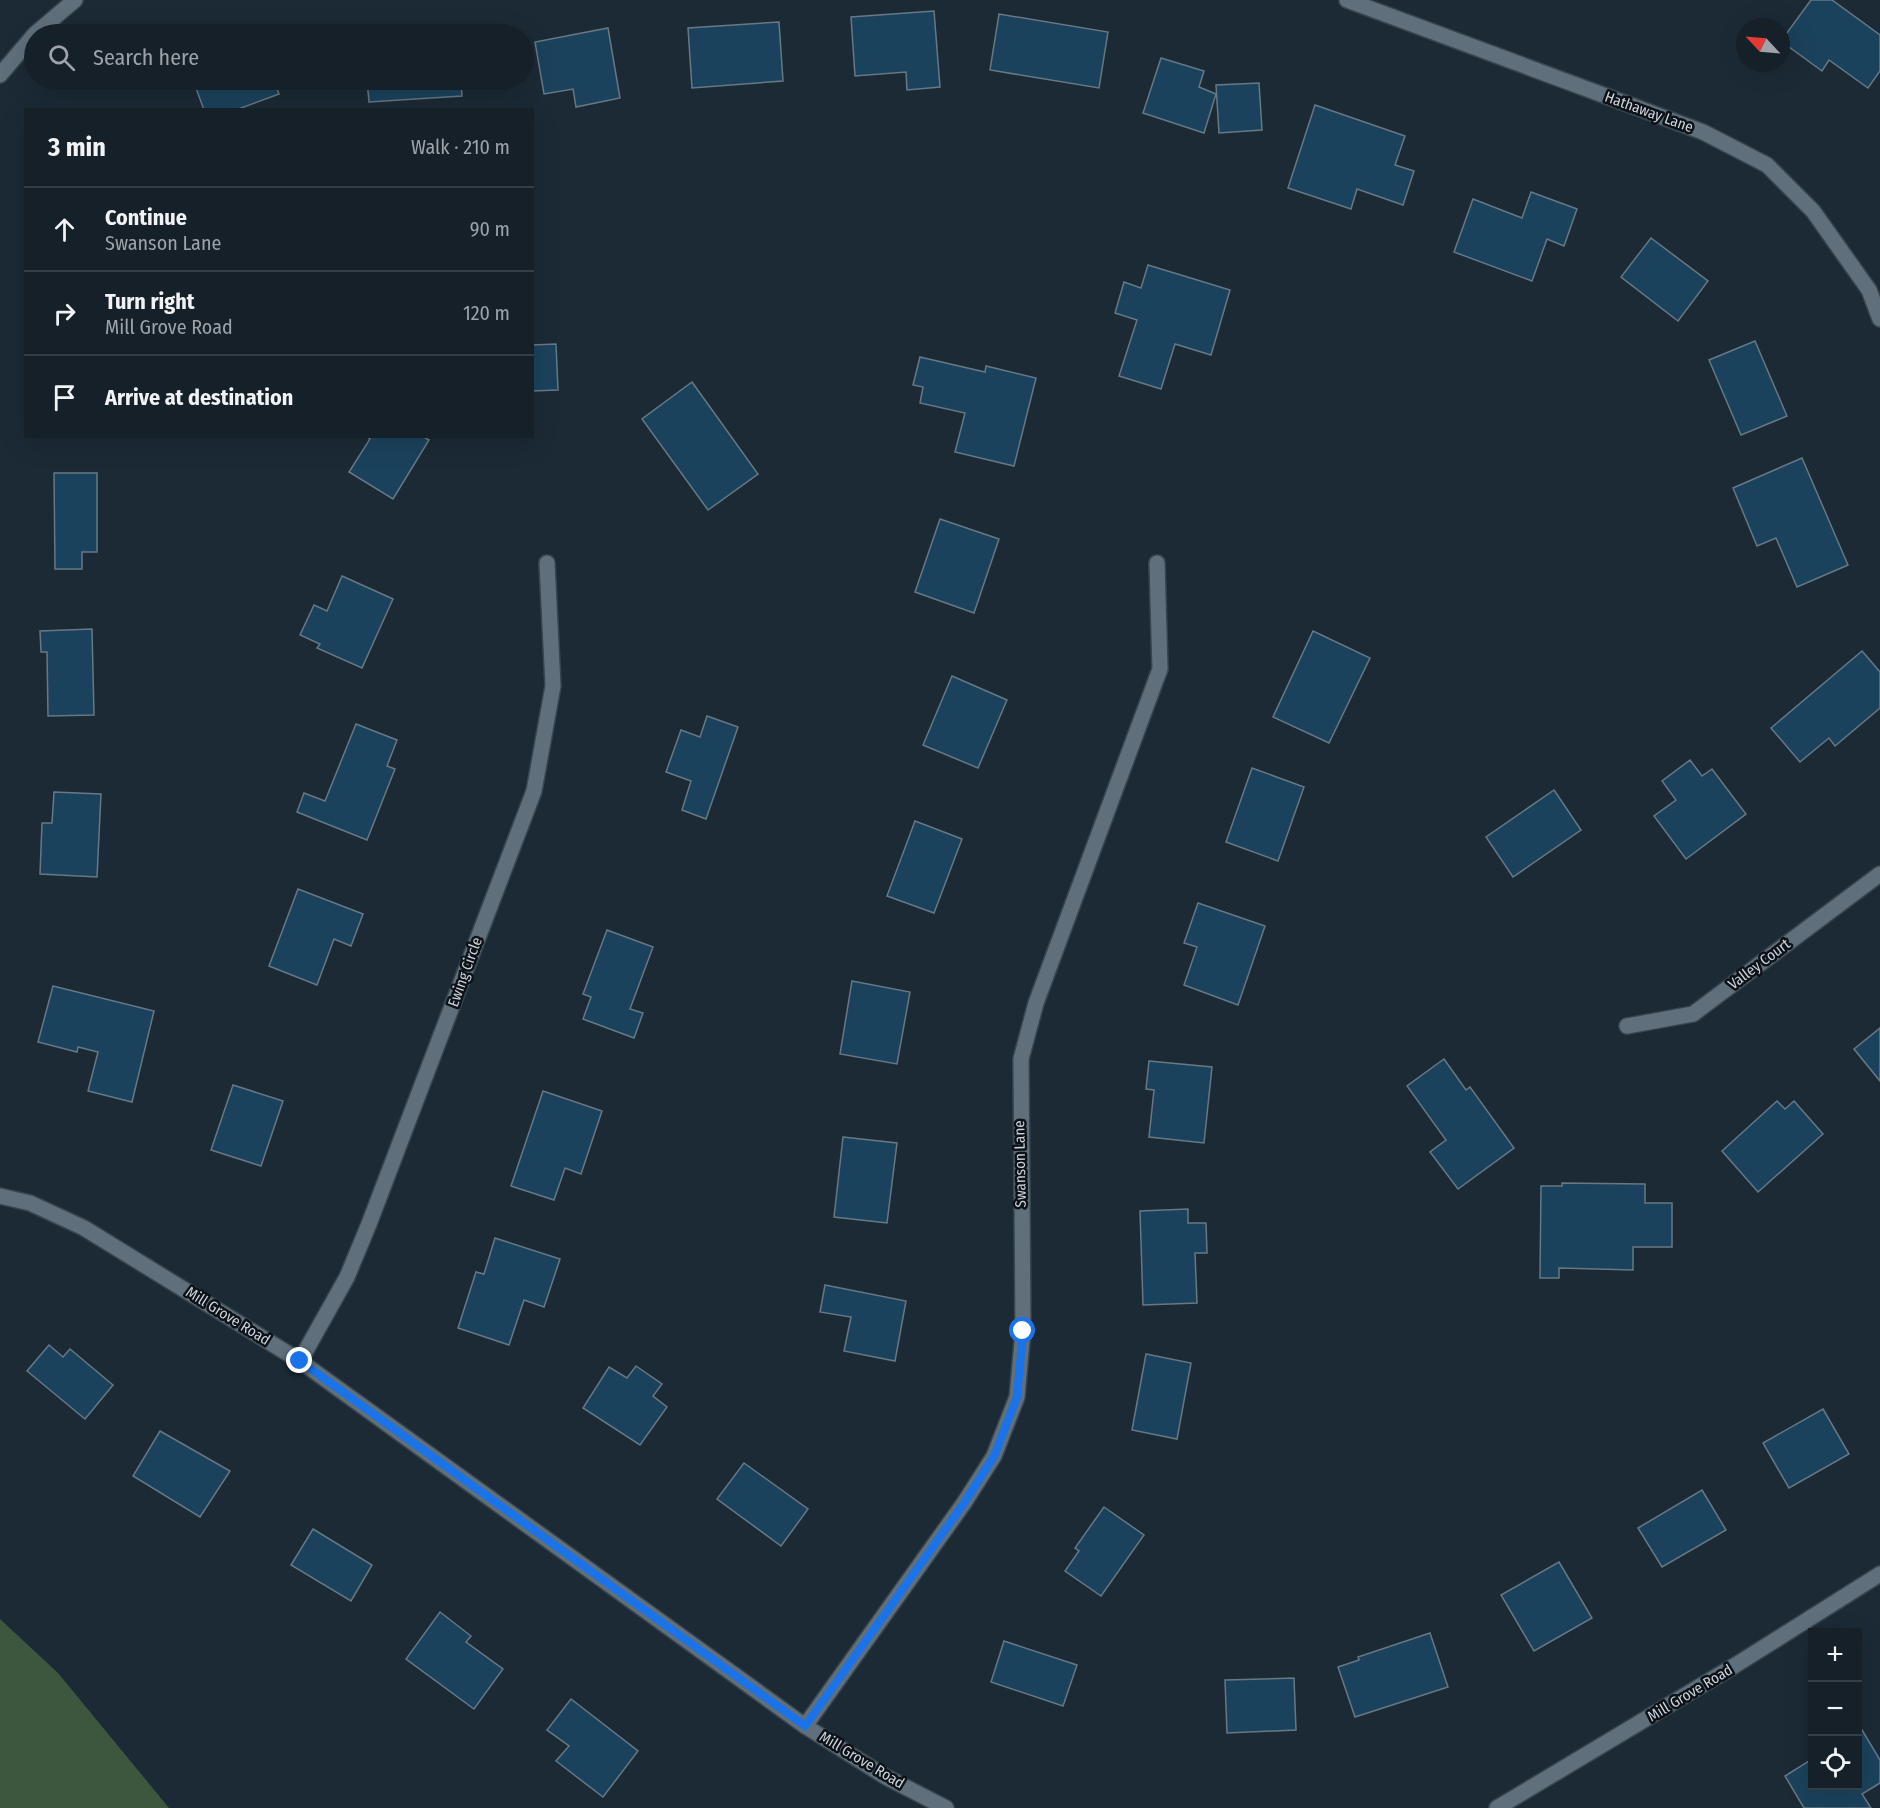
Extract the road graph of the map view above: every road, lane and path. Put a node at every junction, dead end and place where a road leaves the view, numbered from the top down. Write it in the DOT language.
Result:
graph roads {
  1 [pos="75,0"];
  2 [pos="1347,0"];
  3 [pos="48,24"];
  4 [pos="24,48"];
  5 [pos="0,75"];
  6 [pos="1880,319"];
  7 [pos="547,562"];
  8 [pos="1157,563"];
  9 [pos="1880,874"];
  10 [pos="1627,1026"];
  11 [pos="0,1196"];
  12 [pos="300,1361"];
  13 [pos="1880,1574"];
  14 [pos="805,1726"];
  15 [pos="946,1808"];
  16 [pos="1497,1808"];
  1 -- 3 [label="street"];
  2 -- 6 [label="street, Hathaway Lane"];
  4 -- 5 [label="street"];
  7 -- 12 [label="street, Ewing Circle"];
  8 -- 14 [label="street, Swanson Lane"];
  9 -- 10 [label="street, Valley Court"];
  11 -- 12 [label="street, Mill Grove Road"];
  12 -- 14 [label="street, Mill Grove Road"];
  13 -- 16 [label="street, Mill Grove Road"];
  14 -- 15 [label="street, Mill Grove Road"];
}
